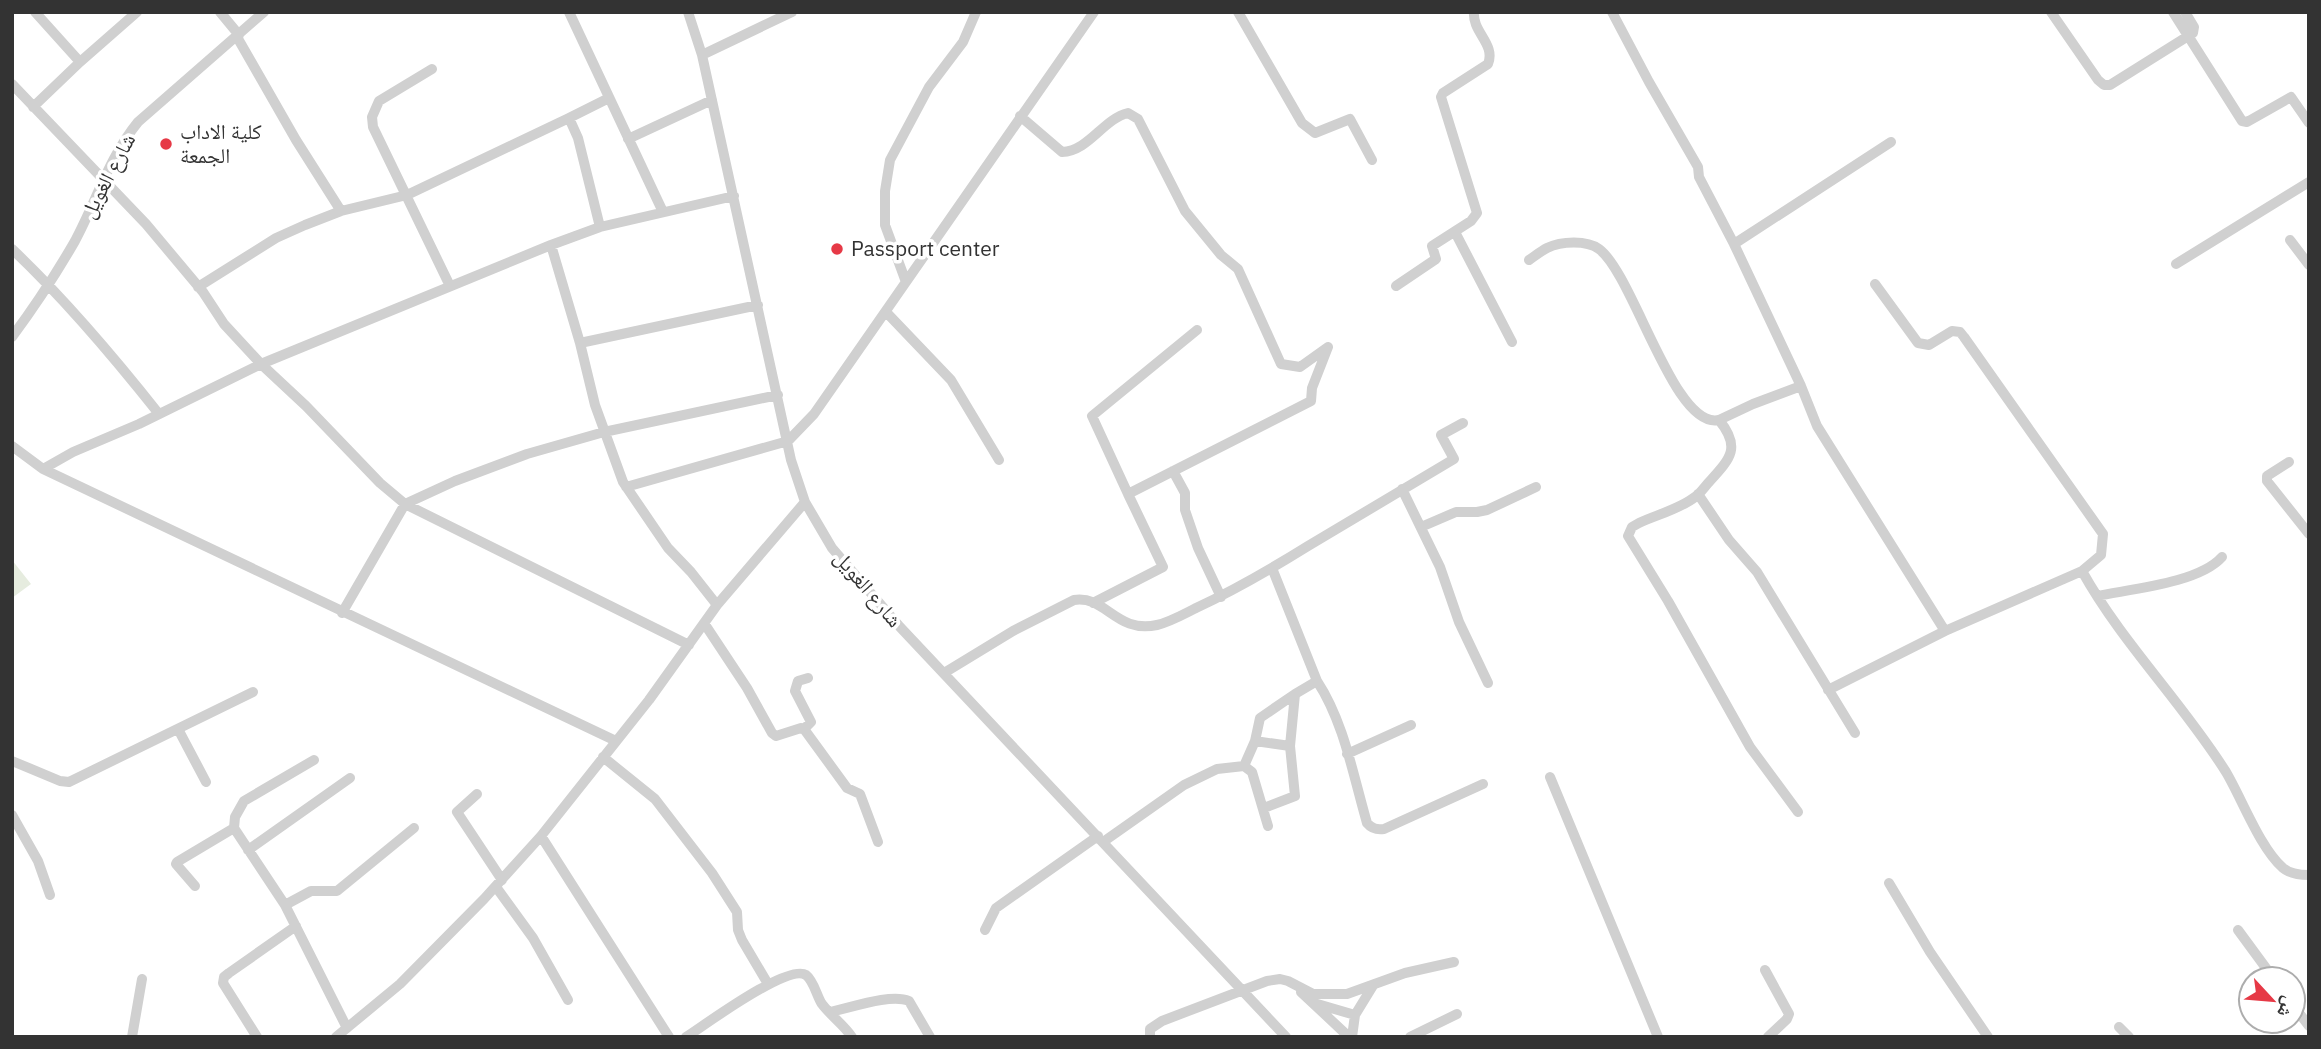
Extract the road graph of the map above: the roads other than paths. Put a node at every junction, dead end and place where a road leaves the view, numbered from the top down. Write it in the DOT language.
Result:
graph roads {
  1 [pos="36,12"];
  2 [pos="137,12"];
  3 [pos="219,12"];
  4 [pos="264,12"];
  5 [pos="569,12"];
  6 [pos="688,12"];
  7 [pos="792,12"];
  8 [pos="976,12"];
  9 [pos="1094,12"];
  10 [pos="1238,12"];
  11 [pos="1474,12"];
  12 [pos="1612,12"];
  13 [pos="2051,12"];
  14 [pos="2173,12"];
  15 [pos="2185,12"];
  16 [pos="238,36"];
  17 [pos="2189,37"];
  18 [pos="702,55"];
  19 [pos="80,62"];
  20 [pos="432,69"];
  21 [pos="12,84"];
  22 [pos="609,98"];
  23 [pos="712,100"];
  24 [pos="33,107"];
  25 [pos="1020,116"];
  26 [pos="569,118"];
  27 [pos="2309,123"];
  28 [pos="628,139"];
  29 [pos="1891,142"];
  30 [pos="1372,160"];
  31 [pos="103,178"];
  32 [pos="2309,182"];
  33 [pos="407,195"];
  34 [pos="734,196"];
  35 [pos="341,211"];
  36 [pos="663,212"];
  37 [pos="600,227"];
  38 [pos="1455,232"];
  39 [pos="2290,240"];
  40 [pos="551,244"];
  41 [pos="1734,244"];
  42 [pos="12,249"];
  43 [pos="1530,260"];
  44 [pos="2176,264"];
  45 [pos="2309,265"];
  46 [pos="906,282"];
  47 [pos="48,283"];
  48 [pos="1875,284"];
  49 [pos="198,286"];
  50 [pos="450,286"];
  51 [pos="1396,286"];
  52 [pos="758,305"];
  53 [pos="886,312"];
  54 [pos="1197,330"];
  55 [pos="12,337"];
  56 [pos="1512,342"];
  57 [pos="580,343"];
  58 [pos="261,364"];
  59 [pos="1801,386"];
  60 [pos="778,395"];
  61 [pos="159,414"];
  62 [pos="1719,420"];
  63 [pos="1463,423"];
  64 [pos="604,432"];
  65 [pos="788,441"];
  66 [pos="12,446"];
  67 [pos="999,460"];
  68 [pos="2289,462"];
  69 [pos="43,469"];
  70 [pos="1173,471"];
  71 [pos="626,487"];
  72 [pos="1536,487"];
  73 [pos="1402,489"];
  74 [pos="1128,494"];
  75 [pos="1698,494"];
  76 [pos="805,502"];
  77 [pos="405,504"];
  78 [pos="1421,527"];
  79 [pos="2309,534"];
  80 [pos="2222,558"];
  81 [pos="1272,568"];
  82 [pos="2082,571"];
  83 [pos="2097,596"];
  84 [pos="1221,597"];
  85 [pos="1093,603"];
  86 [pos="717,605"];
  87 [pos="342,612"];
  88 [pos="704,623"];
  89 [pos="1945,631"];
  90 [pos="689,645"];
  91 [pos="944,673"];
  92 [pos="808,678"];
  93 [pos="1317,681"];
  94 [pos="1488,683"];
  95 [pos="1828,690"];
  96 [pos="253,692"];
  97 [pos="1295,694"];
  98 [pos="1411,724"];
  99 [pos="178,729"];
  100 [pos="804,729"];
  101 [pos="1855,733"];
  102 [pos="616,741"];
  103 [pos="1255,741"];
  104 [pos="1290,746"];
  105 [pos="1348,754"];
  106 [pos="603,757"];
  107 [pos="314,760"];
  108 [pos="12,761"];
  109 [pos="1244,766"];
  110 [pos="1550,777"];
  111 [pos="350,778"];
  112 [pos="206,782"];
  113 [pos="1483,784"];
  114 [pos="477,794"];
  115 [pos="1264,808"];
  116 [pos="1798,812"];
  117 [pos="12,815"];
  118 [pos="1268,826"];
  119 [pos="234,828"];
  120 [pos="414,828"];
  121 [pos="541,836"];
  122 [pos="1101,839"];
  123 [pos="878,842"];
  124 [pos="248,850"];
  125 [pos="2309,875"];
  126 [pos="499,883"];
  127 [pos="1889,883"];
  128 [pos="195,887"];
  129 [pos="50,895"];
  130 [pos="285,905"];
  131 [pos="296,926"];
  132 [pos="985,930"];
  133 [pos="2238,930"];
  134 [pos="1454,962"];
  135 [pos="2264,965"];
  136 [pos="1765,970"];
  137 [pos="142,979"];
  138 [pos="768,984"];
  139 [pos="1374,984"];
  140 [pos="1294,985"];
  141 [pos="1243,990"];
  142 [pos="568,1000"];
  143 [pos="1312,1002"];
  144 [pos="830,1012"];
  145 [pos="1354,1014"];
  146 [pos="1457,1014"];
  147 [pos="2119,1027"];
  148 [pos="347,1028"];
  149 [pos="132,1037"];
  150 [pos="257,1037"];
  151 [pos="336,1037"];
  152 [pos="669,1037"];
  153 [pos="686,1037"];
  154 [pos="852,1037"];
  155 [pos="930,1037"];
  156 [pos="1150,1037"];
  157 [pos="1286,1037"];
  158 [pos="1351,1037"];
  159 [pos="1410,1037"];
  160 [pos="1658,1037"];
  161 [pos="1768,1037"];
  162 [pos="1988,1037"];
  163 [pos="2129,1037"];
  1 -- 19 [label="street"];
  2 -- 19 [label="street"];
  3 -- 16 [label="street"];
  4 -- 16 [label="street, شارع الغويل"];
  5 -- 22 [label="street"];
  6 -- 18 [label="street, شارع الغويل"];
  7 -- 18 [label="street"];
  8 -- 46 [label="street"];
  9 -- 25 [label="street"];
  10 -- 30 [label="street"];
  11 -- 38 [label="street"];
  12 -- 41 [label="street"];
  13 -- 17 [label="street"];
  14 -- 17 [label="street"];
  15 -- 17 [label="street"];
  16 -- 31 [label="street, شارع الغويل"];
  16 -- 35 [label="street"];
  17 -- 27 [label="street"];
  18 -- 23 [label="street, شارع الغويل"];
  19 -- 24 [label="street"];
  20 -- 33 [label="street"];
  21 -- 24 [label="street"];
  22 -- 26 [label="street"];
  22 -- 28 [label="street"];
  23 -- 28 [label="street"];
  23 -- 34 [label="street, شارع الغويل"];
  24 -- 31 [label="street"];
  25 -- 46 [label="street"];
  25 -- 70 [label="street"];
  26 -- 33 [label="street"];
  26 -- 37 [label="street"];
  28 -- 36 [label="street"];
  29 -- 41 [label="street"];
  31 -- 47 [label="street, شارع الغويل"];
  31 -- 49 [label="street"];
  32 -- 44 [label="street"];
  33 -- 35 [label="street"];
  33 -- 50 [label="street"];
  34 -- 36 [label="street"];
  34 -- 52 [label="street, شارع الغويل"];
  35 -- 49 [label="street"];
  36 -- 37 [label="street"];
  37 -- 40 [label="street"];
  38 -- 51 [label="street"];
  38 -- 56 [label="street"];
  39 -- 45 [label="street"];
  40 -- 50 [label="street"];
  40 -- 57 [label="street"];
  41 -- 59 [label="street"];
  42 -- 47 [label="street"];
  43 -- 62 [label="street"];
  46 -- 53 [label="street"];
  47 -- 55 [label="street, شارع الغويل"];
  47 -- 61 [label="street"];
  48 -- 82 [label="street"];
  49 -- 58 [label="street"];
  50 -- 58 [label="street"];
  52 -- 57 [label="street"];
  52 -- 60 [label="street, شارع الغويل"];
  53 -- 65 [label="street"];
  53 -- 67 [label="street"];
  54 -- 74 [label="street"];
  57 -- 64 [label="street"];
  58 -- 61 [label="street"];
  58 -- 77 [label="street"];
  59 -- 62 [label="street"];
  59 -- 89 [label="street"];
  60 -- 64 [label="street"];
  60 -- 65 [label="street, شارع الغويل"];
  61 -- 69 [label="street"];
  62 -- 75 [label="street"];
  63 -- 73 [label="street"];
  64 -- 71 [label="street"];
  64 -- 77 [label="street"];
  65 -- 71 [label="street"];
  65 -- 76 [label="street, شارع الغويل"];
  66 -- 69 [label="street"];
  68 -- 79 [label="street"];
  69 -- 87 [label="street"];
  70 -- 74 [label="street"];
  70 -- 84 [label="street"];
  71 -- 86 [label="street"];
  72 -- 78 [label="street"];
  73 -- 78 [label="street"];
  73 -- 81 [label="street"];
  74 -- 85 [label="street"];
  75 -- 95 [label="street"];
  75 -- 116 [label="street"];
  76 -- 86 [label="street"];
  76 -- 91 [label="street, شارع الغويل"];
  77 -- 87 [label="street"];
  77 -- 90 [label="street"];
  78 -- 94 [label="street"];
  80 -- 83 [label="street"];
  81 -- 84 [label="street"];
  81 -- 93 [label="street"];
  82 -- 83 [label="street"];
  82 -- 89 [label="street"];
  83 -- 125 [label="street"];
  84 -- 85 [label="street"];
  85 -- 91 [label="street"];
  86 -- 88 [label="street"];
  87 -- 102 [label="street"];
  88 -- 90 [label="street"];
  88 -- 100 [label="street"];
  89 -- 95 [label="street"];
  90 -- 102 [label="street"];
  91 -- 122 [label="street, شارع الغويل"];
  92 -- 100 [label="street"];
  93 -- 97 [label="street"];
  93 -- 105 [label="street"];
  95 -- 101 [label="street"];
  96 -- 99 [label="street"];
  97 -- 103 [label="street"];
  97 -- 104 [label="street"];
  98 -- 105 [label="street"];
  99 -- 108 [label="street"];
  99 -- 112 [label="street"];
  100 -- 123 [label="street"];
  102 -- 106 [label="street"];
  103 -- 104 [label="street"];
  103 -- 109 [label="street"];
  104 -- 115 [label="street"];
  105 -- 113 [label="street"];
  106 -- 121 [label="street"];
  106 -- 138 [label="street"];
  107 -- 119 [label="street"];
  109 -- 115 [label="street"];
  109 -- 122 [label="street"];
  110 -- 160 [label="street"];
  111 -- 124 [label="street"];
  114 -- 126 [label="street"];
  115 -- 118 [label="street"];
  117 -- 129 [label="street"];
  119 -- 124 [label="street"];
  119 -- 128 [label="street"];
  120 -- 130 [label="street"];
  121 -- 126 [label="street"];
  121 -- 152 [label="street"];
  122 -- 132 [label="street"];
  122 -- 141 [label="street, شارع الغويل"];
  124 -- 130 [label="street"];
  126 -- 142 [label="street"];
  126 -- 148 [label="street"];
  127 -- 162 [label="street"];
  130 -- 131 [label="street"];
  131 -- 148 [label="street"];
  131 -- 150 [label="street"];
  133 -- 135 [label="street"];
  134 -- 139 [label="street"];
  136 -- 161 [label="street"];
  137 -- 149 [label="street"];
  138 -- 144 [label="street"];
  138 -- 153 [label="street"];
  139 -- 140 [label="street"];
  139 -- 145 [label="street"];
  140 -- 141 [label="street"];
  140 -- 143 [label="street"];
  141 -- 156 [label="street"];
  141 -- 157 [label="street, شارع الغويل"];
  143 -- 145 [label="street"];
  143 -- 158 [label="street"];
  144 -- 154 [label="street"];
  144 -- 155 [label="street"];
  145 -- 158 [label="street"];
  146 -- 159 [label="street"];
  147 -- 163 [label="street"];
  148 -- 151 [label="street"];
}
